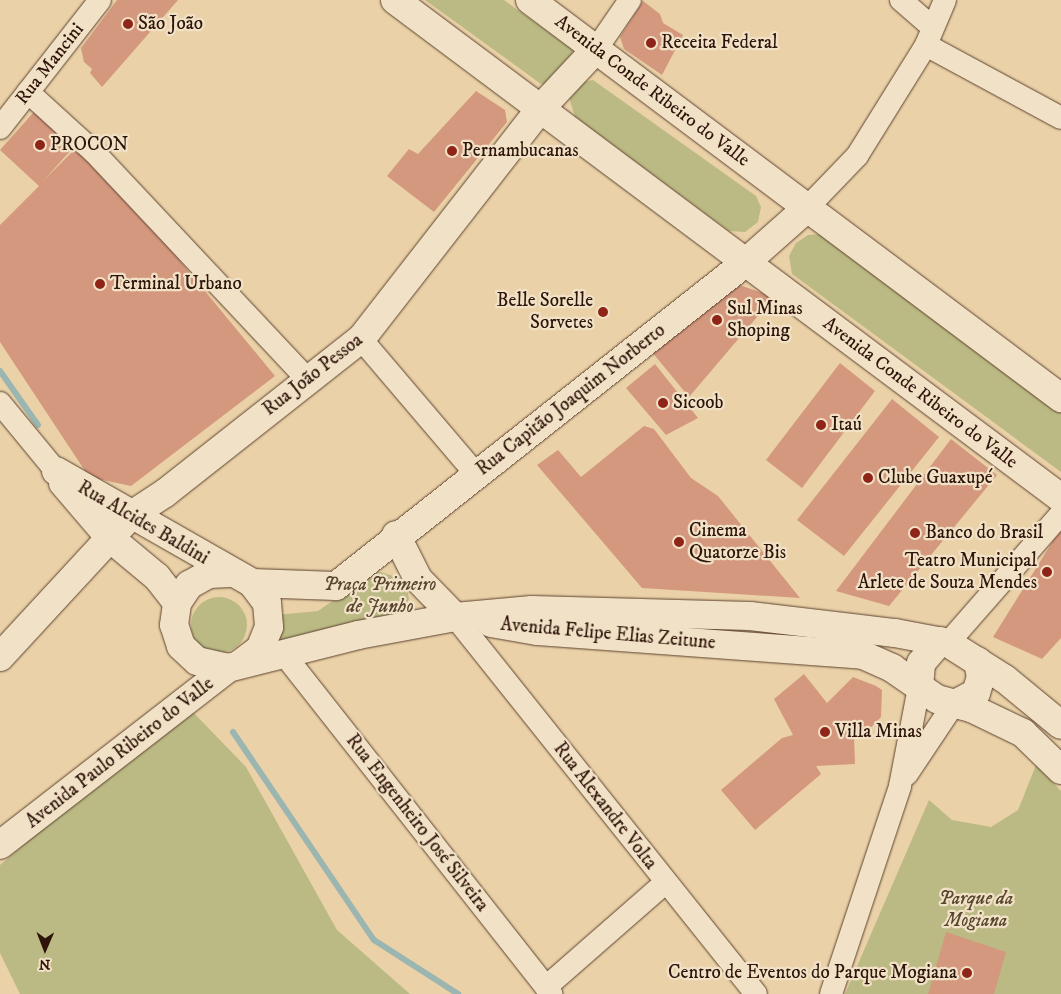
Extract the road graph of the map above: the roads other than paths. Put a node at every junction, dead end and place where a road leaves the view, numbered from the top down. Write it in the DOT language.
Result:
graph roads {
  1 [pos="100,0"];
  2 [pos="396,0"];
  3 [pos="530,0"];
  4 [pos="630,0"];
  5 [pos="900,0"];
  6 [pos="945,0"];
  7 [pos="928,35"];
  8 [pos="597,48"];
  9 [pos="28,92"];
  10 [pos="540,109"];
  11 [pos="1061,118"];
  12 [pos="0,128"];
  13 [pos="806,209"];
  14 [pos="745,264"];
  15 [pos="362,339"];
  16 [pos="307,379"];
  17 [pos="1061,398"];
  18 [pos="0,403"];
  19 [pos="56,471"];
  20 [pos="476,474"];
  21 [pos="165,493"];
  22 [pos="1061,498"];
  23 [pos="1061,514"];
  24 [pos="130,516"];
  25 [pos="396,535"];
  26 [pos="110,538"];
  27 [pos="417,577"];
  28 [pos="241,578"];
  29 [pos="340,582"];
  30 [pos="177,603"];
  31 [pos="455,617"];
  32 [pos="364,634"];
  33 [pos="944,642"];
  34 [pos="283,653"];
  35 [pos="0,657"];
  36 [pos="978,660"];
  37 [pos="234,666"];
  38 [pos="919,687"];
  39 [pos="953,705"];
  40 [pos="1061,725"];
  41 [pos="1061,770"];
  42 [pos="900,786"];
  43 [pos="0,845"];
  44 [pos="665,883"];
  45 [pos="549,991"];
  46 [pos="756,994"];
  47 [pos="831,994"];
  1 -- 9 [label="street, Rua Mancini"];
  2 -- 10 [label="main road, Avenida Conde Ribeiro do Valle"];
  3 -- 8 [label="main road, Avenida Conde Ribeiro do Valle"];
  4 -- 8 [label="street"];
  5 -- 7 [label="street"];
  6 -- 7 [label="street"];
  7 -- 11 [label="street"];
  7 -- 13 [label="street"];
  8 -- 10 [label="main road, Rua João Pessoa"];
  8 -- 13 [label="main road, Avenida Conde Ribeiro do Valle"];
  9 -- 12 [label="street, Rua Mancini"];
  9 -- 16 [label="street"];
  10 -- 14 [label="main road, Avenida Conde Ribeiro do Valle"];
  10 -- 15 [label="main road, Rua João Pessoa"];
  13 -- 14 [label="main road, Rua Capitão Joaquim Norberto"];
  13 -- 17 [label="main road, Avenida Conde Ribeiro do Valle"];
  14 -- 20 [label="main road, Rua Capitão Joaquim Norberto"];
  14 -- 22 [label="main road, Avenida Conde Ribeiro do Valle"];
  15 -- 16 [label="main road, Rua João Pessoa"];
  15 -- 20 [label="street"];
  16 -- 21 [label="main road, Rua João Pessoa"];
  18 -- 19 [label="street, Rua Alcides Baldini"];
  19 -- 21 [label="main road"];
  19 -- 24 [label="main road, Rua Alcides Baldini"];
  19 -- 26 [label="main road, Rua Alcides Baldini"];
  20 -- 25 [label="main road, Rua Capitão Joaquim Norberto"];
  21 -- 24 [label="main road, Rua João Pessoa"];
  23 -- 33 [label="street"];
  24 -- 26 [label="main road, Rua João Pessoa"];
  24 -- 28 [label="main road, Rua Alcides Baldini"];
  25 -- 27 [label="main road"];
  25 -- 29 [label="main road"];
  26 -- 30 [label="main road, Rua Alcides Baldini"];
  26 -- 35 [label="main road, Rua João Pessoa"];
  27 -- 29 [label="main road"];
  27 -- 31 [label="main road"];
  27 -- 32 [label="main road"];
  28 -- 29 [label="main road"];
  28 -- 30 [label="main road"];
  28 -- 37 [label="main road"];
  30 -- 37 [label="main road"];
  31 -- 32 [label="main road"];
  31 -- 33 [label="main road, Avenida Felipe Elias Zeitune"];
  31 -- 38 [label="main road, Avenida Felipe Elias Zeitune"];
  31 -- 44 [label="street, Rua Alexandre Volta"];
  32 -- 34 [label="main road"];
  33 -- 36 [label="main road, Avenida Felipe Elias Zeitune"];
  33 -- 38 [label="main road"];
  34 -- 37 [label="main road"];
  34 -- 45 [label="street, Rua Engenheiro José Silveira"];
  36 -- 39 [label="main road"];
  36 -- 40 [label="main road, Avenida Felipe Elias Zeitune"];
  37 -- 43 [label="main road, Avenida Paulo Ribeiro do Valle"];
  38 -- 39 [label="main road, Avenida Felipe Elias Zeitune"];
  38 -- 42 [label="street"];
  39 -- 41 [label="main road, Avenida Felipe Elias Zeitune"];
  39 -- 42 [label="street"];
  42 -- 47 [label="street"];
  44 -- 45 [label="street"];
  44 -- 46 [label="street, Rua Alexandre Volta"];
}
